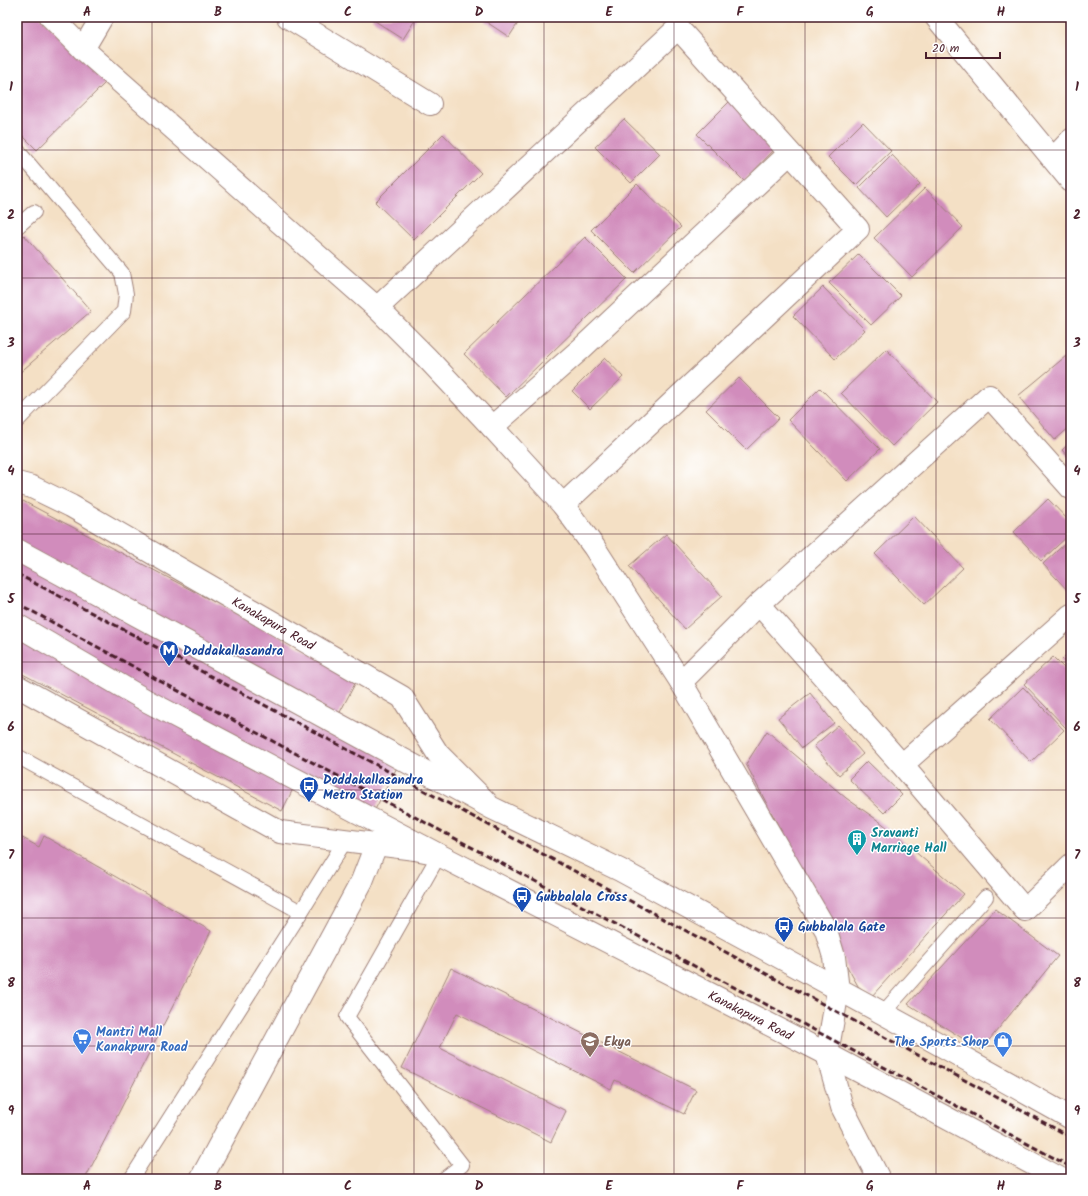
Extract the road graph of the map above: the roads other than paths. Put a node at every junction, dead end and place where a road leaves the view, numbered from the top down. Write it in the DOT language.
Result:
graph roads {
  1 [pos="52,17"];
  2 [pos="102,17"];
  3 [pos="288,17"];
  4 [pos="936,17"];
  5 [pos="83,49"];
  6 [pos="430,104"];
  7 [pos="1071,140"];
  8 [pos="17,150"];
  9 [pos="790,153"];
  10 [pos="1053,159"];
  11 [pos="1071,181"];
  12 [pos="34,212"];
  13 [pos="17,227"];
  14 [pos="377,308"];
  15 [pos="17,421"];
  16 [pos="492,427"];
  17 [pos="17,483"];
  18 [pos="1071,488"];
  19 [pos="563,505"];
  20 [pos="17,550"];
  21 [pos="759,604"];
  22 [pos="1071,615"];
  23 [pos="17,625"];
  24 [pos="681,682"];
  25 [pos="17,686"];
  26 [pos="17,756"];
  27 [pos="902,765"];
  28 [pos="492,808"];
  29 [pos="345,841"];
  30 [pos="376,845"];
  31 [pos="439,855"];
  32 [pos="1071,865"];
  33 [pos="986,897"];
  34 [pos="301,912"];
  35 [pos="838,990"];
  36 [pos="882,1014"];
  37 [pos="827,1054"];
  38 [pos="1071,1118"];
  39 [pos="132,1179"];
  40 [pos="201,1179"];
  41 [pos="444,1179"];
  42 [pos="879,1179"];
  43 [pos="1061,1179"];
  1 -- 5 [label="main road"];
  2 -- 5 [label="main road"];
  3 -- 6 [label="main road"];
  4 -- 10 [label="main road"];
  5 -- 14 [label="main road"];
  7 -- 10 [label="main road"];
  8 -- 15 [label="lane"];
  9 -- 14 [label="main road"];
  9 -- 16 [label="main road"];
  9 -- 19 [label="main road"];
  10 -- 11 [label="main road"];
  12 -- 13 [label="lane"];
  14 -- 16 [label="main road"];
  16 -- 19 [label="main road"];
  17 -- 28 [label="main road, Kanakapura Road"];
  18 -- 21 [label="main road"];
  19 -- 24 [label="main road"];
  20 -- 28 [label="main road, Kanakapura Road"];
  21 -- 24 [label="main road"];
  21 -- 27 [label="main road"];
  22 -- 27 [label="main road"];
  23 -- 31 [label="main road, Kanakapura Road"];
  24 -- 35 [label="main road"];
  25 -- 29 [label="main road, Kanakapura Road"];
  26 -- 34 [label="lane"];
  27 -- 32 [label="main road"];
  28 -- 35 [label="main road, Kanakapura Road"];
  29 -- 30 [label="main road, Kanakapura Road"];
  29 -- 34 [label="lane"];
  30 -- 31 [label="main road, Kanakapura Road"];
  30 -- 40 [label="main road"];
  31 -- 37 [label="main road, Kanakapura Road"];
  31 -- 41 [label="lane"];
  33 -- 36 [label="lane"];
  34 -- 39 [label="lane"];
  35 -- 36 [label="main road, Kanakapura Road"];
  35 -- 37 [label="main road"];
  36 -- 38 [label="main road, Kanakapura Road"];
  37 -- 42 [label="main road"];
  37 -- 43 [label="main road, Kanakapura Road"];
}
